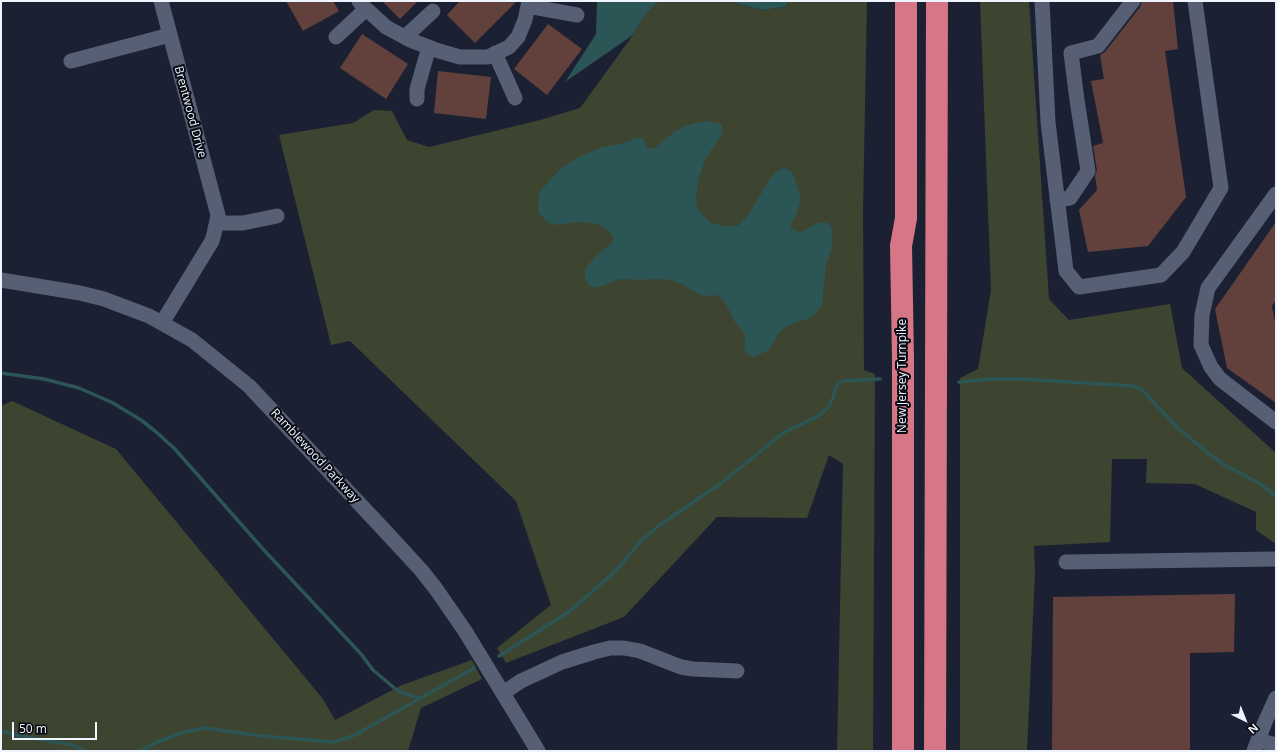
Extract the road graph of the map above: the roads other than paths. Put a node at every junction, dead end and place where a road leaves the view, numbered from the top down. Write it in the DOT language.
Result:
graph roads {
  1 [pos="161,1"];
  2 [pos="893,1"];
  3 [pos="906,1"];
  4 [pos="937,1"];
  5 [pos="949,1"];
  6 [pos="1042,1"];
  7 [pos="1132,1"];
  8 [pos="1195,1"];
  9 [pos="529,3"];
  10 [pos="362,5"];
  11 [pos="434,11"];
  12 [pos="577,15"];
  13 [pos="170,35"];
  14 [pos="336,37"];
  15 [pos="405,37"];
  16 [pos="429,47"];
  17 [pos="496,54"];
  18 [pos="71,61"];
  19 [pos="515,98"];
  20 [pos="417,99"];
  21 [pos="937,149"];
  22 [pos="1276,194"];
  23 [pos="1057,200"];
  24 [pos="276,216"];
  25 [pos="217,223"];
  26 [pos="901,246"];
  27 [pos="1,280"];
  28 [pos="162,323"];
  29 [pos="1276,422"];
  30 [pos="1276,559"];
  31 [pos="1066,562"];
  32 [pos="737,671"];
  33 [pos="503,693"];
  34 [pos="1276,698"];
  35 [pos="1256,745"];
  36 [pos="1276,745"];
  37 [pos="538,751"];
  38 [pos="903,751"];
  39 [pos="935,751"];
  1 -- 13 [label="street, Brentwood Drive"];
  2 -- 26 [label="highway"];
  3 -- 26 [label="highway, New Jersey Turnpike"];
  4 -- 21 [label="highway"];
  5 -- 21 [label="highway"];
  6 -- 23 [label="street"];
  7 -- 23 [label="street"];
  8 -- 23 [label="street"];
  9 -- 12 [label="street"];
  9 -- 17 [label="street"];
  10 -- 14 [label="street"];
  10 -- 15 [label="street"];
  11 -- 15 [label="street"];
  13 -- 18 [label="street"];
  13 -- 25 [label="street, Brentwood Drive"];
  15 -- 16 [label="street"];
  16 -- 17 [label="street"];
  16 -- 20 [label="street"];
  17 -- 19 [label="street"];
  21 -- 39 [label="highway"];
  22 -- 29 [label="street"];
  24 -- 25 [label="street"];
  25 -- 28 [label="street"];
  26 -- 38 [label="highway, New Jersey Turnpike"];
  27 -- 28 [label="street, Ramblewood Parkway"];
  28 -- 33 [label="street, Ramblewood Parkway"];
  30 -- 31 [label="street"];
  32 -- 33 [label="street"];
  33 -- 37 [label="street, Ramblewood Parkway"];
  34 -- 35 [label="street"];
  35 -- 36 [label="street"];
}
